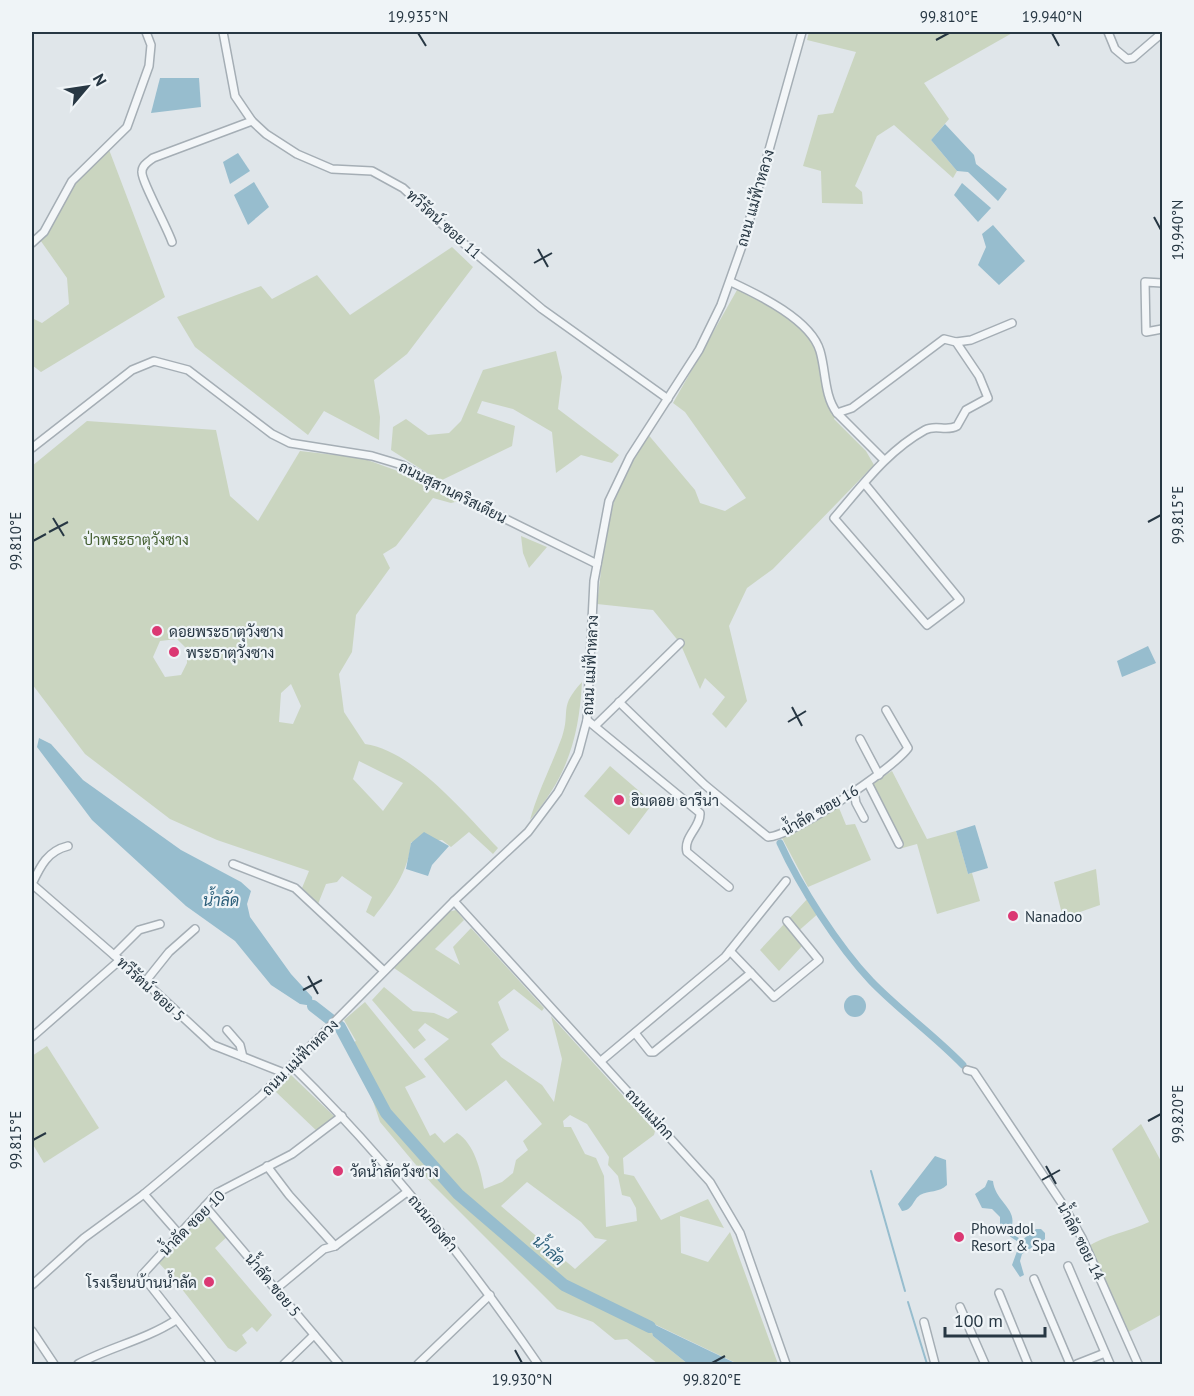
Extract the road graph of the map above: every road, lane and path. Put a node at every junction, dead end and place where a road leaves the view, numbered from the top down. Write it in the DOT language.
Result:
graph roads {
  1 [pos="146,32"];
  2 [pos="223,32"];
  3 [pos="802,32"];
  4 [pos="1108,32"];
  5 [pos="1162,33"];
  6 [pos="252,121"];
  7 [pos="172,242"];
  8 [pos="32,243"];
  9 [pos="731,282"];
  10 [pos="1162,283"];
  11 [pos="1012,323"];
  12 [pos="1162,329"];
  13 [pos="956,342"];
  14 [pos="668,399"];
  15 [pos="837,413"];
  16 [pos="32,448"];
  17 [pos="884,460"];
  18 [pos="864,483"];
  19 [pos="597,564"];
  20 [pos="680,643"];
  21 [pos="619,702"];
  22 [pos="886,710"];
  23 [pos="587,720"];
  24 [pos="596,725"];
  25 [pos="860,739"];
  26 [pos="879,775"];
  27 [pos="868,783"];
  28 [pos="854,792"];
  29 [pos="864,818"];
  30 [pos="899,844"];
  31 [pos="68,846"];
  32 [pos="232,864"];
  33 [pos="786,881"];
  34 [pos="32,884"];
  35 [pos="729,887"];
  36 [pos="454,901"];
  37 [pos="787,921"];
  38 [pos="160,924"];
  39 [pos="195,928"];
  40 [pos="730,951"];
  41 [pos="114,955"];
  42 [pos="120,960"];
  43 [pos="384,971"];
  44 [pos="751,973"];
  45 [pos="145,981"];
  46 [pos="227,1029"];
  47 [pos="635,1033"];
  48 [pos="32,1037"];
  49 [pos="243,1057"];
  50 [pos="602,1061"];
  51 [pos="292,1066"];
  52 [pos="967,1070"];
  53 [pos="284,1073"];
  54 [pos="342,1116"];
  55 [pos="267,1166"];
  56 [pos="407,1192"];
  57 [pos="144,1194"];
  58 [pos="205,1206"];
  59 [pos="179,1234"];
  60 [pos="335,1246"];
  61 [pos="1068,1266"];
  62 [pos="1034,1279"];
  63 [pos="32,1285"];
  64 [pos="277,1288"];
  65 [pos="999,1293"];
  66 [pos="490,1294"];
  67 [pos="960,1308"];
  68 [pos="176,1320"];
  69 [pos="924,1322"];
  70 [pos="32,1331"];
  71 [pos="314,1335"];
  72 [pos="1105,1353"];
  73 [pos="54,1365"];
  74 [pos="78,1365"];
  75 [pos="212,1365"];
  76 [pos="284,1365"];
  77 [pos="339,1365"];
  78 [pos="418,1365"];
  79 [pos="538,1365"];
  80 [pos="786,1365"];
  81 [pos="935,1365"];
  82 [pos="985,1365"];
  83 [pos="1028,1365"];
  84 [pos="1070,1365"];
  85 [pos="1077,1365"];
  86 [pos="1110,1365"];
  87 [pos="1138,1365"];
  1 -- 8 [label="street"];
  2 -- 6 [label="street, ทวีรัตน์ ซอย 11"];
  3 -- 9 [label="street, ถนน แม่ฟ้าหลวง"];
  4 -- 5 [label="street"];
  6 -- 7 [label="street"];
  6 -- 14 [label="street, ทวีรัตน์ ซอย 11"];
  9 -- 14 [label="street, ถนน แม่ฟ้าหลวง"];
  9 -- 15 [label="street"];
  10 -- 12 [label="street"];
  11 -- 13 [label="street"];
  13 -- 15 [label="street"];
  13 -- 17 [label="street"];
  14 -- 19 [label="street, ถนน แม่ฟ้าหลวง"];
  15 -- 17 [label="street"];
  16 -- 19 [label="street, ถนนสุสานคริสเตียน"];
  17 -- 18 [label="street"];
  18 -- 18 [label="street"];
  19 -- 23 [label="street, ถนน แม่ฟ้าหลวง"];
  20 -- 21 [label="street"];
  21 -- 24 [label="street"];
  21 -- 28 [label="street, น้ำลัด ซอย 16"];
  22 -- 26 [label="street, น้ำลัด ซอย 16"];
  23 -- 24 [label="street"];
  23 -- 36 [label="street, ถนน แม่ฟ้าหลวง"];
  24 -- 35 [label="street"];
  25 -- 26 [label="street"];
  26 -- 27 [label="street, น้ำลัด ซอย 16"];
  27 -- 28 [label="street, น้ำลัด ซอย 16"];
  27 -- 30 [label="street"];
  28 -- 29 [label="street"];
  31 -- 34 [label="street"];
  32 -- 43 [label="street"];
  33 -- 40 [label="street"];
  34 -- 41 [label="street, ทวีรัตน์ ซอย 5"];
  36 -- 43 [label="street, ถนน แม่ฟ้าหลวง"];
  36 -- 50 [label="street, ถนนแม่กก"];
  37 -- 44 [label="street"];
  38 -- 41 [label="street"];
  39 -- 45 [label="street"];
  40 -- 44 [label="street"];
  40 -- 47 [label="street"];
  41 -- 42 [label="street, ทวีรัตน์ ซอย 5"];
  42 -- 45 [label="street, ทวีรัตน์ ซอย 5"];
  42 -- 48 [label="street"];
  43 -- 51 [label="street, ถนน แม่ฟ้าหลวง"];
  44 -- 47 [label="street"];
  45 -- 49 [label="street, ทวีรัตน์ ซอย 5"];
  46 -- 49 [label="street"];
  47 -- 50 [label="street"];
  49 -- 53 [label="street, ทวีรัตน์ ซอย 5"];
  50 -- 80 [label="street, ถนนแม่กก"];
  51 -- 53 [label="street, ถนน แม่ฟ้าหลวง"];
  51 -- 54 [label="street, ถนนกองคำ"];
  52 -- 87 [label="street, น้ำลัด ซอย 14"];
  53 -- 57 [label="street, ถนน แม่ฟ้าหลวง"];
  54 -- 55 [label="street, น้ำลัด ซอย 10"];
  54 -- 56 [label="street, ถนนกองคำ"];
  55 -- 58 [label="street, น้ำลัด ซอย 10"];
  55 -- 60 [label="street"];
  56 -- 60 [label="street"];
  56 -- 66 [label="street, ถนนกองคำ"];
  57 -- 59 [label="street"];
  57 -- 63 [label="street, ถนน แม่ฟ้าหลวง"];
  58 -- 59 [label="street, น้ำลัด ซอย 10"];
  58 -- 64 [label="street, น้ำลัด ซอย 5"];
  59 -- 68 [label="street, น้ำลัด ซอย 10"];
  60 -- 64 [label="street"];
  61 -- 72 [label="street"];
  62 -- 84 [label="street"];
  64 -- 71 [label="street, น้ำลัด ซอย 5"];
  65 -- 83 [label="street"];
  66 -- 78 [label="street"];
  66 -- 79 [label="street, ถนนกองคำ"];
  67 -- 82 [label="street"];
  68 -- 74 [label="street"];
  68 -- 75 [label="street, น้ำลัด ซอย 10"];
  69 -- 81 [label="street"];
  70 -- 73 [label="street"];
  71 -- 76 [label="street"];
  71 -- 77 [label="street, น้ำลัด ซอย 5"];
  72 -- 85 [label="street"];
  72 -- 86 [label="street"];
}
